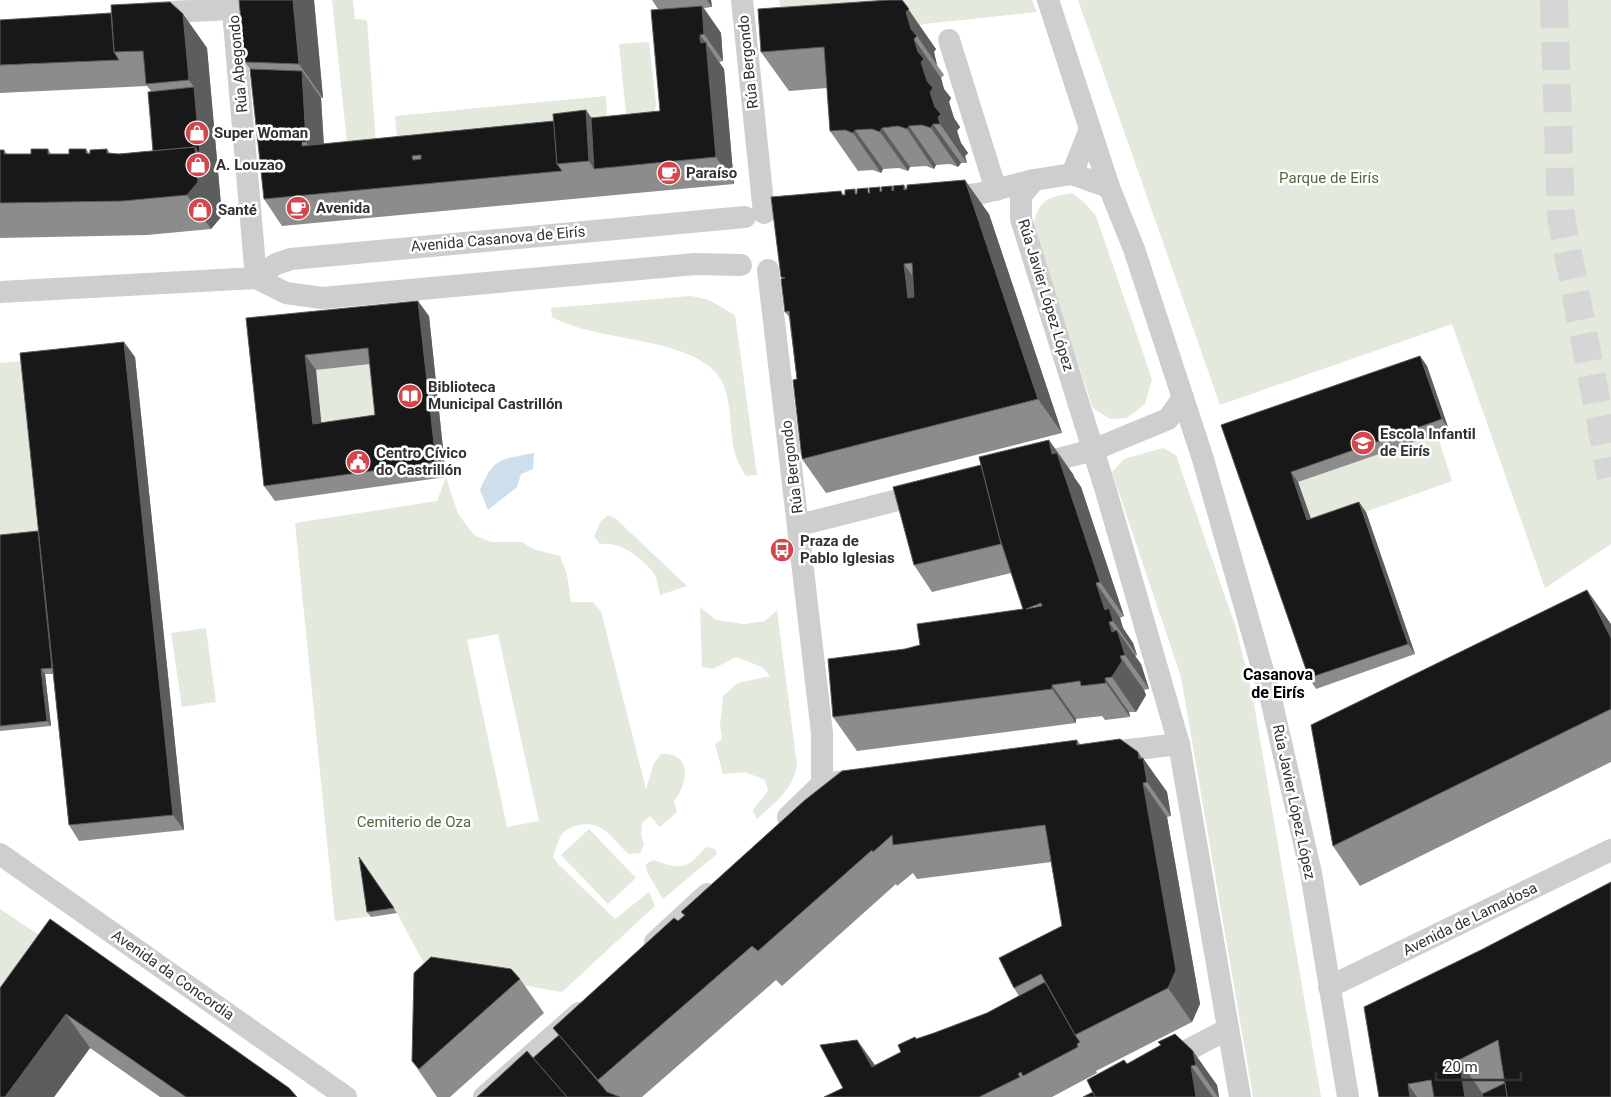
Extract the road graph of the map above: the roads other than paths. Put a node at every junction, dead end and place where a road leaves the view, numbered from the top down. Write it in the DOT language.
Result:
graph roads {
  1 [pos="742,0"];
  2 [pos="1048,0"];
  3 [pos="232,4"];
  4 [pos="124,15"];
  5 [pos="949,40"];
  6 [pos="1090,129"];
  7 [pos="1072,174"];
  8 [pos="1034,180"];
  9 [pos="1109,188"];
  10 [pos="996,190"];
  11 [pos="921,200"];
  12 [pos="770,217"];
  13 [pos="785,255"];
  14 [pos="741,265"];
  15 [pos="768,270"];
  16 [pos="256,278"];
  17 [pos="0,292"];
  18 [pos="1183,398"];
  19 [pos="1093,450"];
  20 [pos="1015,471"];
  21 [pos="948,488"];
  22 [pos="799,525"];
  23 [pos="1179,744"];
  24 [pos="1078,756"];
  25 [pos="876,778"];
  26 [pos="822,784"];
  27 [pos="772,832"];
  28 [pos="1611,850"];
  29 [pos="0,854"];
  30 [pos="722,880"];
  31 [pos="636,959"];
  32 [pos="1329,987"];
  33 [pos="594,999"];
  34 [pos="1228,1030"];
  35 [pos="1148,1070"];
  36 [pos="346,1097"];
  37 [pos="484,1097"];
  38 [pos="1240,1097"];
  39 [pos="1348,1097"];
  1 -- 12 [label="street, Rúa Bergondo"];
  2 -- 6 [label="street, Rúa Javier López López"];
  3 -- 4 [label="street"];
  3 -- 16 [label="street, Rúa Abegondo"];
  5 -- 10 [label="street"];
  6 -- 7 [label="street"];
  6 -- 9 [label="street, Rúa Javier López López"];
  7 -- 8 [label="street"];
  7 -- 9 [label="street"];
  8 -- 10 [label="street"];
  8 -- 19 [label="street, Rúa Javier López López"];
  9 -- 18 [label="street, Rúa Javier López López"];
  10 -- 11 [label="street"];
  12 -- 14 [label="street"];
  12 -- 16 [label="street, Avenida Casanova de Eirís"];
  13 -- 15 [label="street"];
  14 -- 15 [label="street"];
  14 -- 16 [label="street"];
  15 -- 22 [label="street, Rúa Bergondo"];
  16 -- 17 [label="street"];
  18 -- 19 [label="street"];
  18 -- 32 [label="street, Rúa Javier López López"];
  19 -- 20 [label="street"];
  19 -- 23 [label="street, Rúa Javier López López"];
  21 -- 22 [label="street"];
  22 -- 26 [label="street, Rúa Bergondo"];
  23 -- 24 [label="street"];
  23 -- 34 [label="street, Rúa Javier López López"];
  25 -- 26 [label="street"];
  26 -- 27 [label="street"];
  28 -- 32 [label="street, Avenida de Lamadosa"];
  29 -- 36 [label="street, Avenida da Concordia"];
  30 -- 31 [label="street"];
  32 -- 39 [label="street, Rúa Javier López López"];
  33 -- 37 [label="street"];
  34 -- 35 [label="street"];
  34 -- 38 [label="street, Rúa Javier López López"];
}
